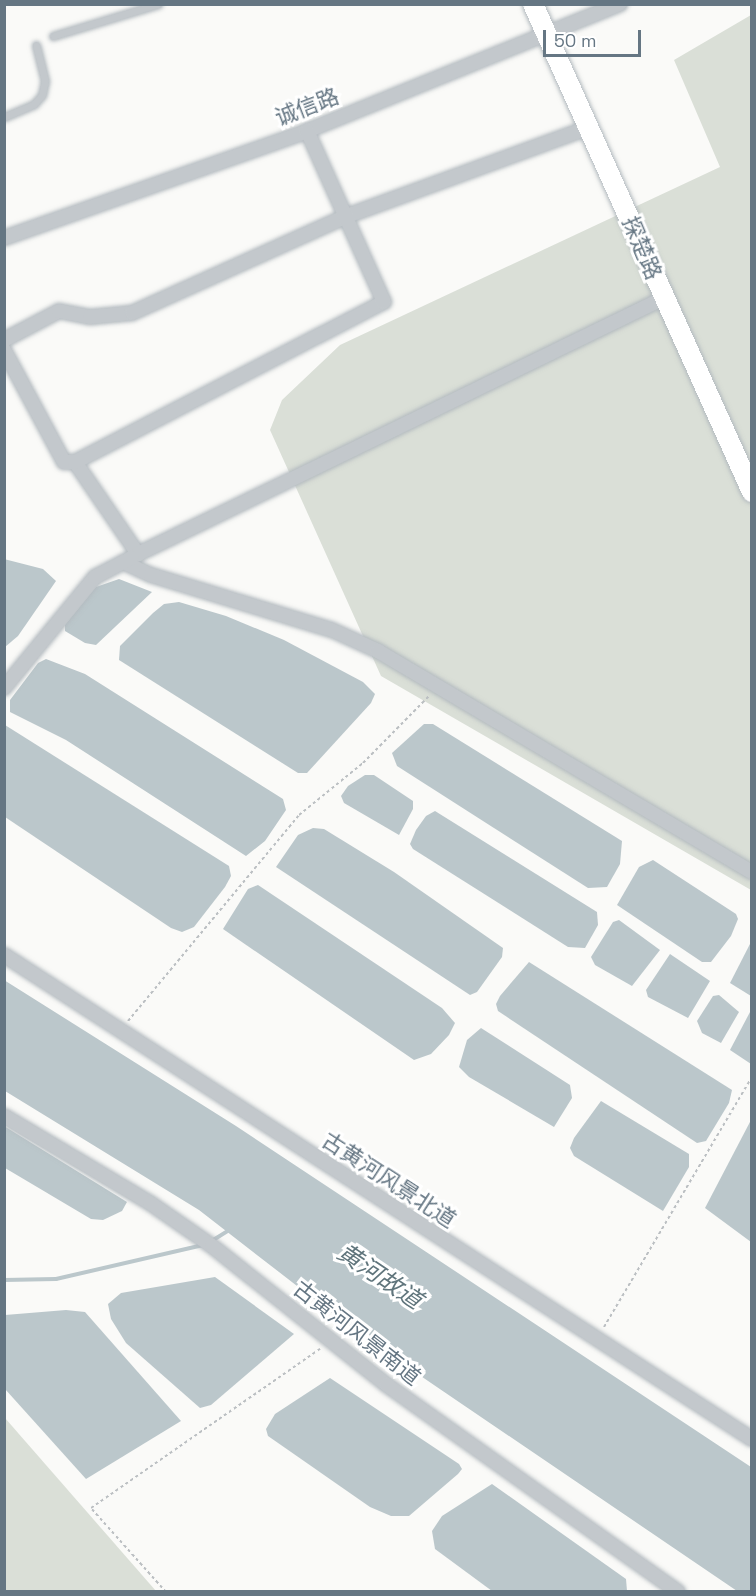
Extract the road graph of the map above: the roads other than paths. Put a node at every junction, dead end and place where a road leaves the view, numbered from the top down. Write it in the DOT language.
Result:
graph roads {
  1 [pos="158,4"];
  2 [pos="532,4"];
  3 [pos="620,4"];
  4 [pos="545,32"];
  5 [pos="52,36"];
  6 [pos="36,45"];
  7 [pos="4,117"];
  8 [pos="590,127"];
  9 [pos="307,131"];
  10 [pos="347,216"];
  11 [pos="4,238"];
  12 [pos="664,298"];
  13 [pos="4,340"];
  14 [pos="4,350"];
  15 [pos="75,462"];
  16 [pos="752,492"];
  17 [pos="138,554"];
  18 [pos="123,562"];
  19 [pos="4,688"];
  20 [pos="752,872"];
  21 [pos="4,955"];
  22 [pos="4,1116"];
  23 [pos="752,1439"];
  24 [pos="678,1592"];
  1 -- 5 [label="lane"];
  2 -- 4 [label="main road, 探楚路"];
  3 -- 4 [label="street, 诚信路"];
  4 -- 8 [label="main road, 探楚路"];
  4 -- 9 [label="street, 诚信路"];
  6 -- 7 [label="lane"];
  8 -- 10 [label="street"];
  8 -- 12 [label="main road, 探楚路"];
  9 -- 10 [label="street"];
  9 -- 11 [label="street, 诚信路"];
  10 -- 13 [label="street"];
  10 -- 15 [label="street"];
  12 -- 16 [label="main road, 探楚路"];
  12 -- 17 [label="street"];
  14 -- 15 [label="street"];
  15 -- 17 [label="street"];
  17 -- 18 [label="street"];
  18 -- 19 [label="street"];
  18 -- 20 [label="street"];
  21 -- 23 [label="street, 古黄河风景北道"];
  22 -- 24 [label="street, 古黄河风景南道"];
}
